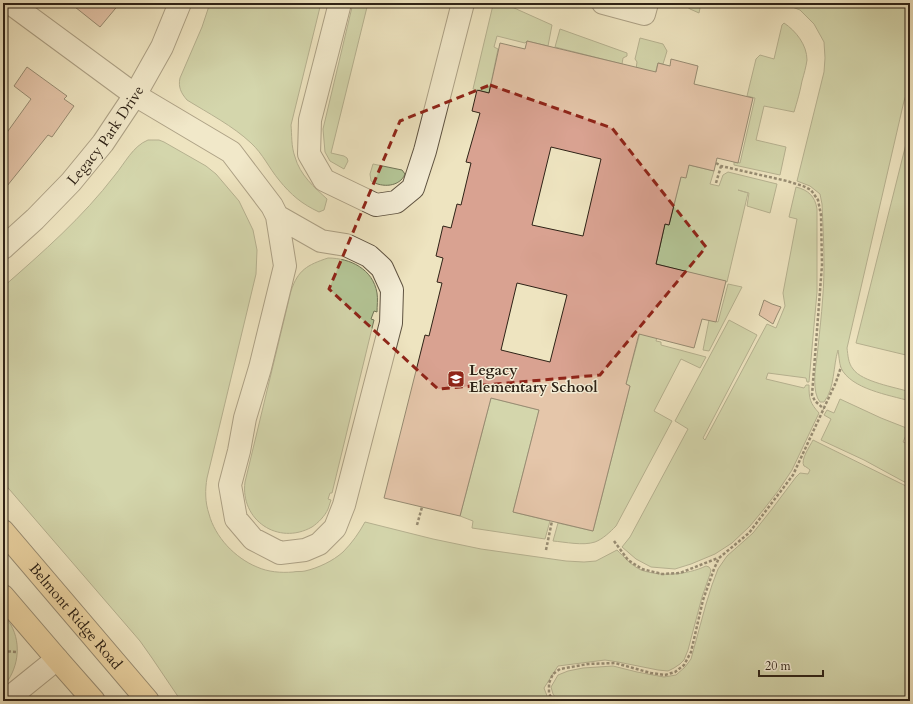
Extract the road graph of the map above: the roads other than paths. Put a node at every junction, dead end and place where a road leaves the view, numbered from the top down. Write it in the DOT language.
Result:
graph roads {
  1 [pos="10,3"];
  2 [pos="180,3"];
  3 [pos="340,3"];
  4 [pos="463,3"];
  5 [pos="603,3"];
  6 [pos="647,3"];
  7 [pos="135,95"];
  8 [pos="277,216"];
  9 [pos="3,248"];
  10 [pos="3,531"];
  11 [pos="3,596"];
  12 [pos="57,659"];
  13 [pos="4,701"];
  14 [pos="94,701"];
  15 [pos="148,701"];
  1 -- 7 [label="street"];
  2 -- 7 [label="street, Legacy Park Drive"];
  3 -- 4 [label="street"];
  5 -- 6 [label="street"];
  7 -- 8 [label="street"];
  7 -- 9 [label="street, Legacy Park Drive"];
  8 -- 8 [label="street"];
  10 -- 15 [label="main road, Belmont Ridge Road"];
  11 -- 12 [label="main road"];
  12 -- 13 [label="street"];
  12 -- 14 [label="main road"];
}
